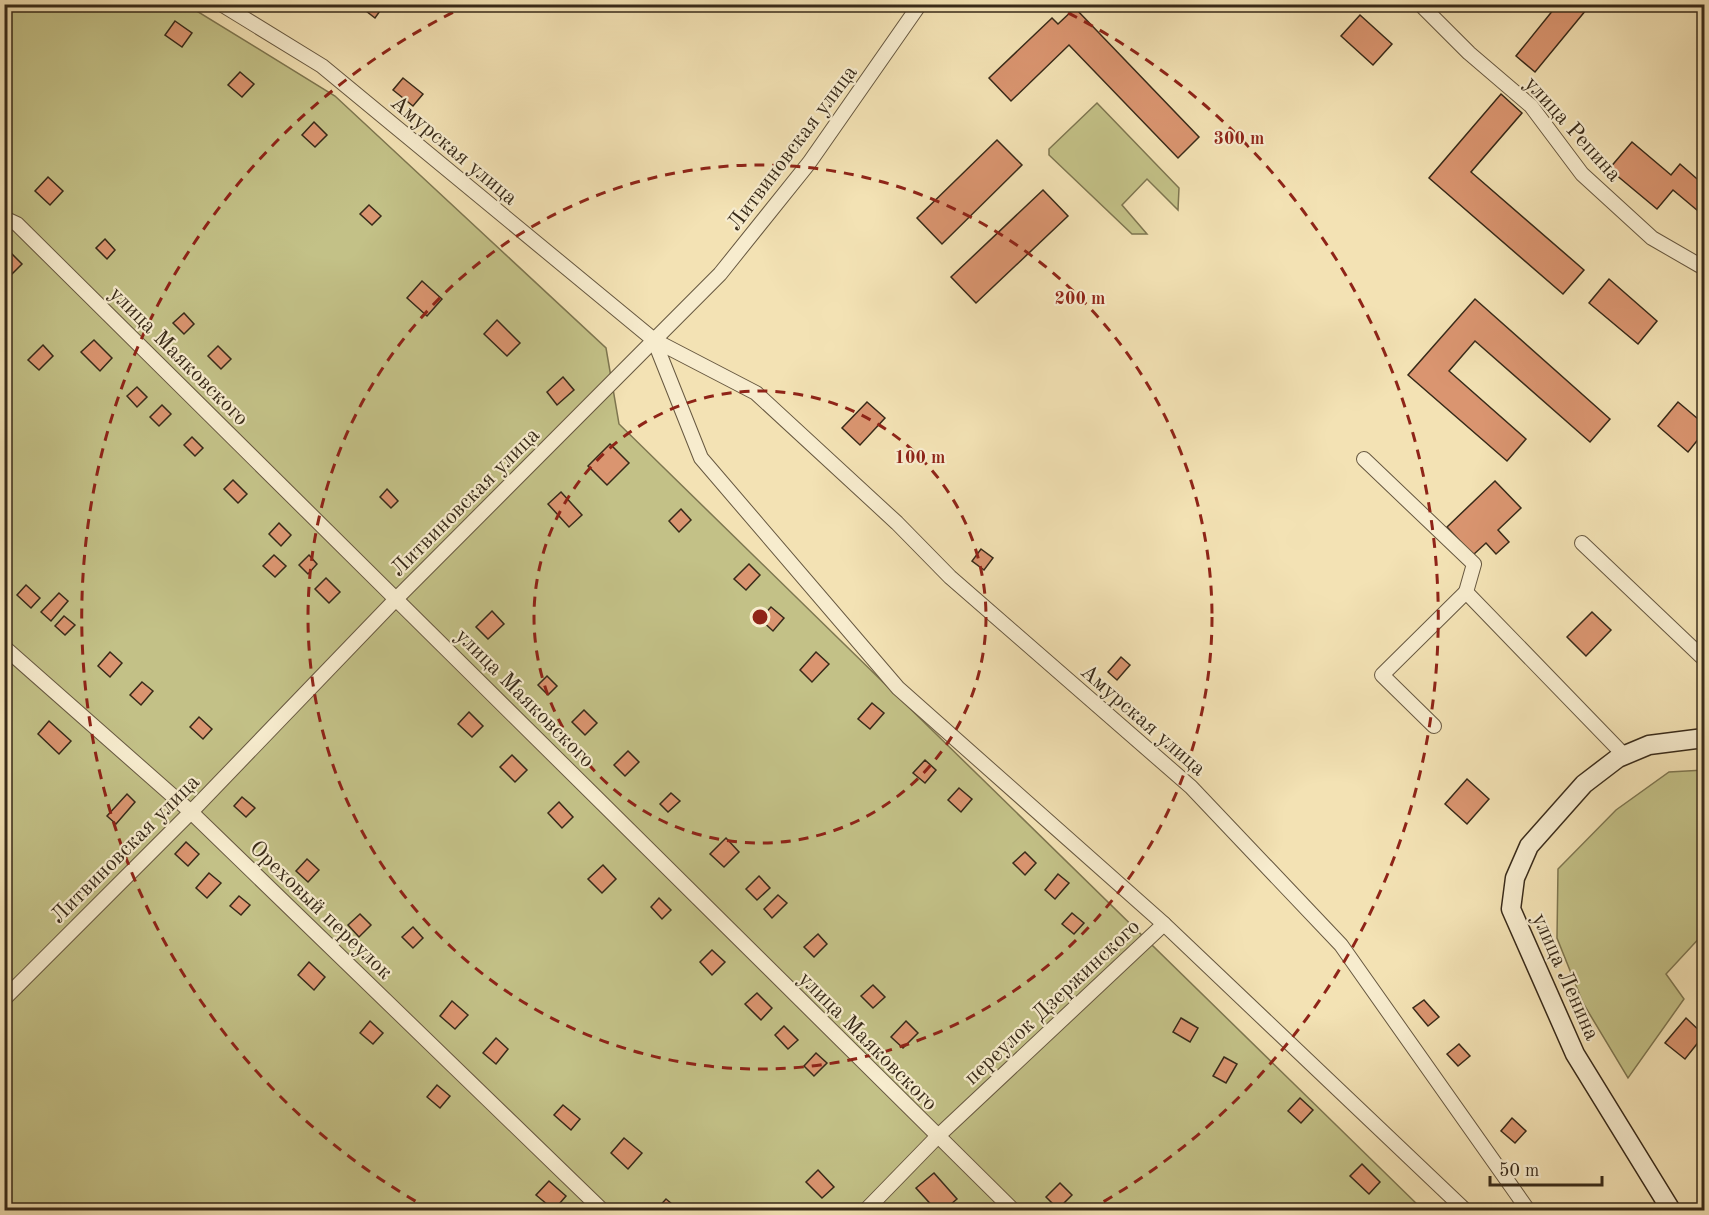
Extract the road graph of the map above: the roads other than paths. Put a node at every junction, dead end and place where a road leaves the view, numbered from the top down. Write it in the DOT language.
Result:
graph roads {
  1 [pos="220,4"];
  2 [pos="920,4"];
  3 [pos="1420,4"];
  4 [pos="4,218"];
  5 [pos="1704,268"];
  6 [pos="654,340"];
  7 [pos="1364,459"];
  8 [pos="1582,543"];
  9 [pos="1466,592"];
  10 [pos="397,597"];
  11 [pos="4,647"];
  12 [pos="1704,659"];
  13 [pos="1434,726"];
  14 [pos="1704,738"];
  15 [pos="1624,755"];
  16 [pos="191,812"];
  17 [pos="1164,924"];
  18 [pos="4,999"];
  19 [pos="937,1137"];
  20 [pos="602,1210"];
  21 [pos="866,1210"];
  22 [pos="1013,1210"];
  23 [pos="1465,1210"];
  24 [pos="1528,1210"];
  25 [pos="1671,1210"];
  1 -- 6 [label="street, Амурская улица"];
  2 -- 6 [label="street, Литвиновская улица"];
  3 -- 5 [label="street, улица Репина"];
  4 -- 10 [label="street, улица Маяковского"];
  6 -- 10 [label="street, Литвиновская улица"];
  6 -- 17 [label="street, Амурская улица"];
  6 -- 24 [label="street, Амурская улица"];
  7 -- 9 [label="street"];
  8 -- 12 [label="street"];
  9 -- 13 [label="street"];
  9 -- 15 [label="street"];
  10 -- 16 [label="street, Литвиновская улица"];
  10 -- 19 [label="street, улица Маяковского"];
  11 -- 16 [label="street, Ореховый переулок"];
  14 -- 15 [label="main road, улица Ленина"];
  15 -- 25 [label="main road, улица Ленина"];
  16 -- 18 [label="street, Литвиновская улица"];
  16 -- 20 [label="street, Ореховый переулок"];
  17 -- 19 [label="street, переулок Дзержинского"];
  17 -- 23 [label="street, Амурская улица"];
  19 -- 21 [label="street, переулок Дзержинского"];
  19 -- 22 [label="street, улица Маяковского"];
}
